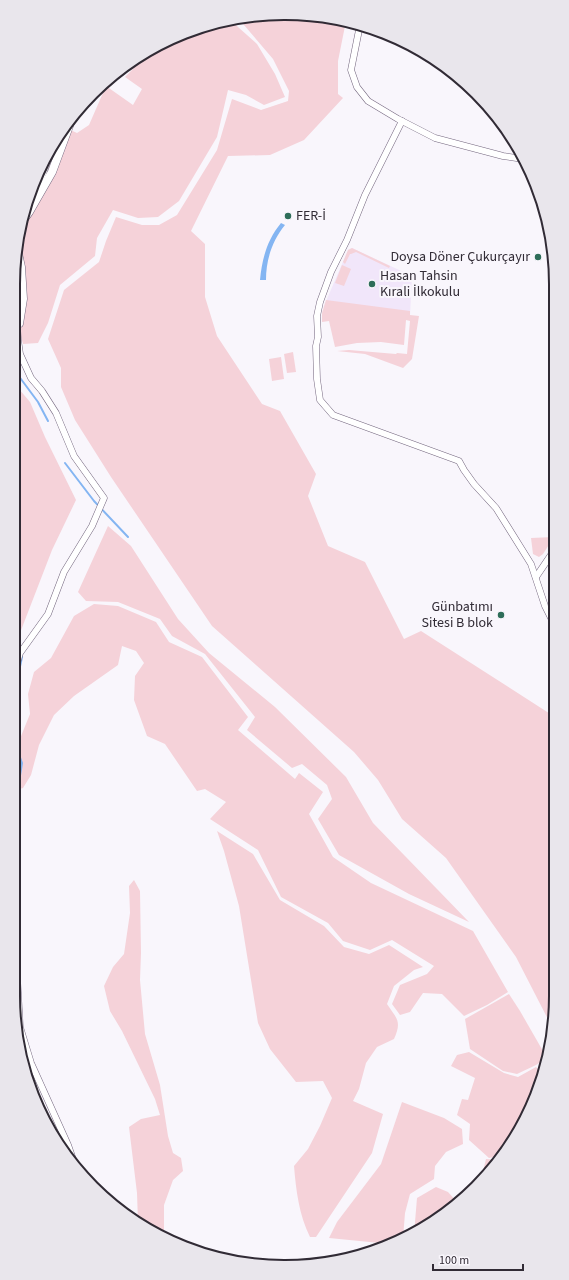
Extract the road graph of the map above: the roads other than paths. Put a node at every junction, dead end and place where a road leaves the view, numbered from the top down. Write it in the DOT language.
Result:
graph roads {
  1 [pos="359,31"];
  2 [pos="402,121"];
  3 [pos="64,139"];
  4 [pos="517,158"];
  5 [pos="31,208"];
  6 [pos="21,263"];
  7 [pos="20,326"];
  8 [pos="20,354"];
  9 [pos="549,558"];
  10 [pos="536,577"];
  11 [pos="549,614"];
  12 [pos="20,653"];
  13 [pos="23,1038"];
  14 [pos="69,1148"];
  1 -- 2 [label="street"];
  2 -- 4 [label="street"];
  2 -- 10 [label="street"];
  3 -- 5 [label="main road"];
  6 -- 7 [label="street"];
  8 -- 12 [label="street"];
  9 -- 10 [label="street"];
  10 -- 11 [label="street"];
  13 -- 14 [label="street"];
}
